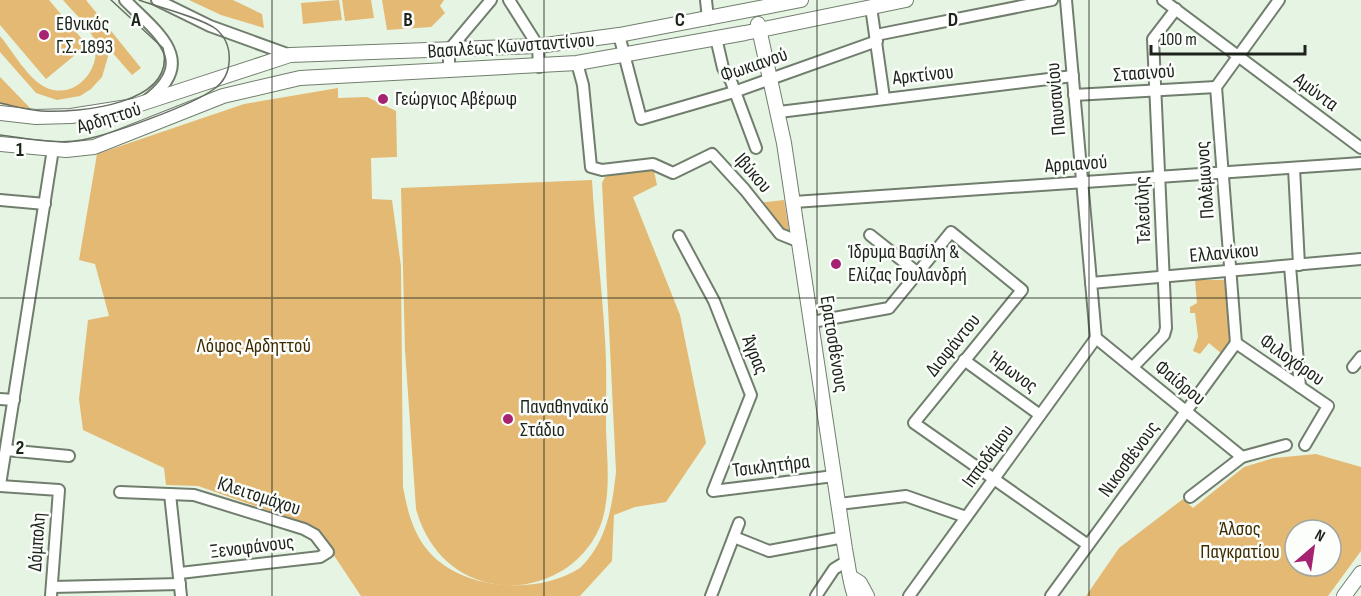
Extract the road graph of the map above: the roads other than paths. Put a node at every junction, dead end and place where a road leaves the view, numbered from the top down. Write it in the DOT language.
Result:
graph roads {
  1 [pos="124,0"];
  2 [pos="157,0"];
  3 [pos="491,0"];
  4 [pos="509,0"];
  5 [pos="706,0"];
  6 [pos="801,0"];
  7 [pos="906,0"];
  8 [pos="1052,0"];
  9 [pos="1066,0"];
  10 [pos="1163,0"];
  11 [pos="1279,0"];
  12 [pos="871,7"];
  13 [pos="1176,9"];
  14 [pos="754,10"];
  15 [pos="708,19"];
  16 [pos="760,30"];
  17 [pos="619,35"];
  18 [pos="716,38"];
  19 [pos="876,38"];
  20 [pos="538,46"];
  21 [pos="449,50"];
  22 [pos="624,54"];
  23 [pos="290,55"];
  24 [pos="1238,56"];
  25 [pos="578,63"];
  26 [pos="540,67"];
  27 [pos="449,71"];
  28 [pos="1072,76"];
  29 [pos="772,79"];
  30 [pos="209,80"];
  31 [pos="1216,87"];
  32 [pos="1156,90"];
  33 [pos="734,92"];
  34 [pos="1074,95"];
  35 [pos="224,96"];
  36 [pos="884,98"];
  37 [pos="144,102"];
  38 [pos="779,112"];
  39 [pos="0,113"];
  40 [pos="0,144"];
  41 [pos="756,148"];
  42 [pos="1361,148"];
  43 [pos="53,149"];
  44 [pos="1361,163"];
  45 [pos="1294,168"];
  46 [pos="1223,173"];
  47 [pos="1160,177"];
  48 [pos="1082,182"];
  49 [pos="0,200"];
  50 [pos="794,202"];
  51 [pos="45,204"];
  52 [pos="870,235"];
  53 [pos="679,236"];
  54 [pos="800,242"];
  55 [pos="1361,260"];
  56 [pos="1295,265"];
  57 [pos="1230,271"];
  58 [pos="918,273"];
  59 [pos="1163,277"];
  60 [pos="1091,283"];
  61 [pos="812,322"];
  62 [pos="1096,338"];
  63 [pos="1236,343"];
  64 [pos="1361,357"];
  65 [pos="964,360"];
  66 [pos="1133,367"];
  67 [pos="1353,367"];
  68 [pos="1300,387"];
  69 [pos="0,399"];
  70 [pos="14,400"];
  71 [pos="1186,411"];
  72 [pos="1040,415"];
  73 [pos="1286,445"];
  74 [pos="1305,445"];
  75 [pos="6,450"];
  76 [pos="69,456"];
  77 [pos="1242,457"];
  78 [pos="834,476"];
  79 [pos="994,478"];
  80 [pos="0,486"];
  81 [pos="713,491"];
  82 [pos="120,492"];
  83 [pos="170,494"];
  84 [pos="1190,497"];
  85 [pos="839,504"];
  86 [pos="966,517"];
  87 [pos="739,522"];
  88 [pos="734,537"];
  89 [pos="844,537"];
  90 [pos="1088,545"];
  91 [pos="328,552"];
  92 [pos="847,561"];
  93 [pos="1361,573"];
  94 [pos="852,578"];
  95 [pos="180,579"];
  96 [pos="52,591"];
  97 [pos="181,596"];
  98 [pos="711,596"];
  99 [pos="816,596"];
  100 [pos="855,596"];
  101 [pos="867,596"];
  102 [pos="909,596"];
  103 [pos="1051,596"];
  104 [pos="1344,596"];
  1 -- 37 [label="street"];
  2 -- 23 [label="street"];
  3 -- 21 [label="street"];
  4 -- 20 [label="street"];
  5 -- 15 [label="street"];
  6 -- 14 [label="main road, Βασιλέως Κωνσταντίνου"];
  7 -- 12 [label="main road, Βασιλέως Κωνσταντίνου"];
  8 -- 19 [label="street, Φωκιανού"];
  9 -- 28 [label="street, Παυσανίου"];
  10 -- 13 [label="street, Αμύντα"];
  11 -- 24 [label="street"];
  12 -- 16 [label="main road, Βασιλέως Κωνσταντίνου"];
  12 -- 19 [label="street"];
  13 -- 24 [label="street, Αμύντα"];
  13 -- 32 [label="street, Τελεσίλης"];
  14 -- 15 [label="main road, Βασιλέως Κωνσταντίνου"];
  14 -- 16 [label="main road, Ερατοσθένους"];
  15 -- 17 [label="main road, Βασιλέως Κωνσταντίνου"];
  16 -- 18 [label="main road, Βασιλέως Κωνσταντίνου"];
  16 -- 29 [label="main road, Ερατοσθένους"];
  17 -- 20 [label="main road, Βασιλέως Κωνσταντίνου"];
  17 -- 22 [label="street"];
  18 -- 22 [label="main road, Βασιλέως Κωνσταντίνου"];
  18 -- 33 [label="street"];
  19 -- 29 [label="street, Φωκιανού"];
  19 -- 36 [label="street"];
  20 -- 21 [label="main road, Βασιλέως Κωνσταντίνου"];
  20 -- 26 [label="street"];
  21 -- 23 [label="main road, Βασιλέως Κωνσταντίνου"];
  21 -- 27 [label="street"];
  22 -- 25 [label="main road, Βασιλέως Κωνσταντίνου"];
  22 -- 33 [label="street, Φωκιανού"];
  23 -- 30 [label="main road, Βασιλέως Κωνσταντίνου"];
  24 -- 31 [label="street"];
  24 -- 42 [label="street, Αμύντα"];
  25 -- 26 [label="main road, Βασιλέως Κωνσταντίνου"];
  25 -- 54 [label="street, Ιβύκου"];
  26 -- 27 [label="main road, Βασιλέως Κωνσταντίνου"];
  27 -- 35 [label="main road, Βασιλέως Κωνσταντίνου"];
  28 -- 34 [label="street, Παυσανίου"];
  28 -- 36 [label="street, Αρκτίνου"];
  29 -- 33 [label="street, Φωκιανού"];
  29 -- 38 [label="main road, Ερατοσθένους"];
  30 -- 37 [label="main road, Αρδηττού"];
  31 -- 32 [label="street, Στασινού"];
  31 -- 46 [label="street, Πολέμωνος"];
  32 -- 34 [label="street, Στασινού"];
  32 -- 47 [label="street, Τελεσίλης"];
  33 -- 41 [label="street"];
  34 -- 48 [label="street, Παυσανίου"];
  35 -- 43 [label="main road, Αρδηττού"];
  36 -- 38 [label="street, Αρκτίνου"];
  37 -- 39 [label="main road, Αρδηττού"];
  38 -- 50 [label="main road, Ερατοσθένους"];
  40 -- 43 [label="main road, Αρδηττού"];
  43 -- 51 [label="street"];
  44 -- 45 [label="street, Αρριανού"];
  45 -- 46 [label="street, Αρριανού"];
  45 -- 56 [label="street"];
  46 -- 47 [label="street, Αρριανού"];
  46 -- 57 [label="street, Πολέμωνος"];
  47 -- 48 [label="street, Αρριανού"];
  47 -- 59 [label="street, Τελεσίλης"];
  48 -- 50 [label="street, Αρριανού"];
  48 -- 60 [label="street, Παυσανίου"];
  49 -- 51 [label="street"];
  50 -- 54 [label="main road, Ερατοσθένους"];
  51 -- 70 [label="street"];
  52 -- 58 [label="street"];
  53 -- 81 [label="street, Άγρας"];
  54 -- 61 [label="main road, Ερατοσθένους"];
  55 -- 56 [label="street, Ελλανίκου"];
  56 -- 57 [label="street, Ελλανίκου"];
  56 -- 68 [label="street"];
  57 -- 59 [label="street, Ελλανίκου"];
  57 -- 63 [label="street, Πολέμωνος"];
  58 -- 61 [label="street"];
  58 -- 65 [label="street, Διοφάντου"];
  59 -- 60 [label="street, Ελλανίκου"];
  59 -- 66 [label="street, Τελεσίλης"];
  60 -- 62 [label="street, Παυσανίου"];
  61 -- 78 [label="main road, Ερατοσθένους"];
  62 -- 66 [label="street, Φαίδρου"];
  62 -- 72 [label="street, Ιπποδάμου"];
  63 -- 68 [label="street, Φιλοχόρου"];
  63 -- 71 [label="street, Νικοσθένους"];
  64 -- 67 [label="street"];
  65 -- 72 [label="street, Ήρωνος"];
  65 -- 79 [label="street, Διοφάντου"];
  66 -- 71 [label="street, Φαίδρου"];
  68 -- 74 [label="street, Φιλοχόρου"];
  69 -- 70 [label="street"];
  70 -- 75 [label="street"];
  71 -- 77 [label="street, Φαίδρου"];
  71 -- 90 [label="street, Νικοσθένους"];
  72 -- 79 [label="street, Ιπποδάμου"];
  73 -- 77 [label="street"];
  75 -- 76 [label="street"];
  75 -- 80 [label="street"];
  77 -- 84 [label="street"];
  78 -- 81 [label="street, Τσικλητήρα"];
  78 -- 85 [label="main road, Ερατοσθένους"];
  79 -- 86 [label="street, Ιπποδάμου"];
  79 -- 90 [label="street"];
  80 -- 96 [label="street, Δόμπολη"];
  82 -- 83 [label="street, Κλειτομάχου"];
  83 -- 91 [label="street, Κλειτομάχου"];
  83 -- 95 [label="street"];
  85 -- 86 [label="street"];
  85 -- 89 [label="main road, Ερατοσθένους"];
  86 -- 102 [label="street, Ιπποδάμου"];
  87 -- 88 [label="street"];
  88 -- 89 [label="street"];
  88 -- 98 [label="street"];
  89 -- 92 [label="main road, Ερατοσθένους"];
  90 -- 103 [label="street, Νικοσθένους"];
  91 -- 95 [label="street, Ξενοφάνους"];
  92 -- 94 [label="main road, Ερατοσθένους"];
  92 -- 99 [label="street"];
  93 -- 104 [label="main road"];
  94 -- 100 [label="main road, Ερατοσθένους"];
  94 -- 101 [label="main road, Ερατοσθένους"];
  95 -- 96 [label="street, Ξενοφάνους"];
  95 -- 97 [label="street"];
}
